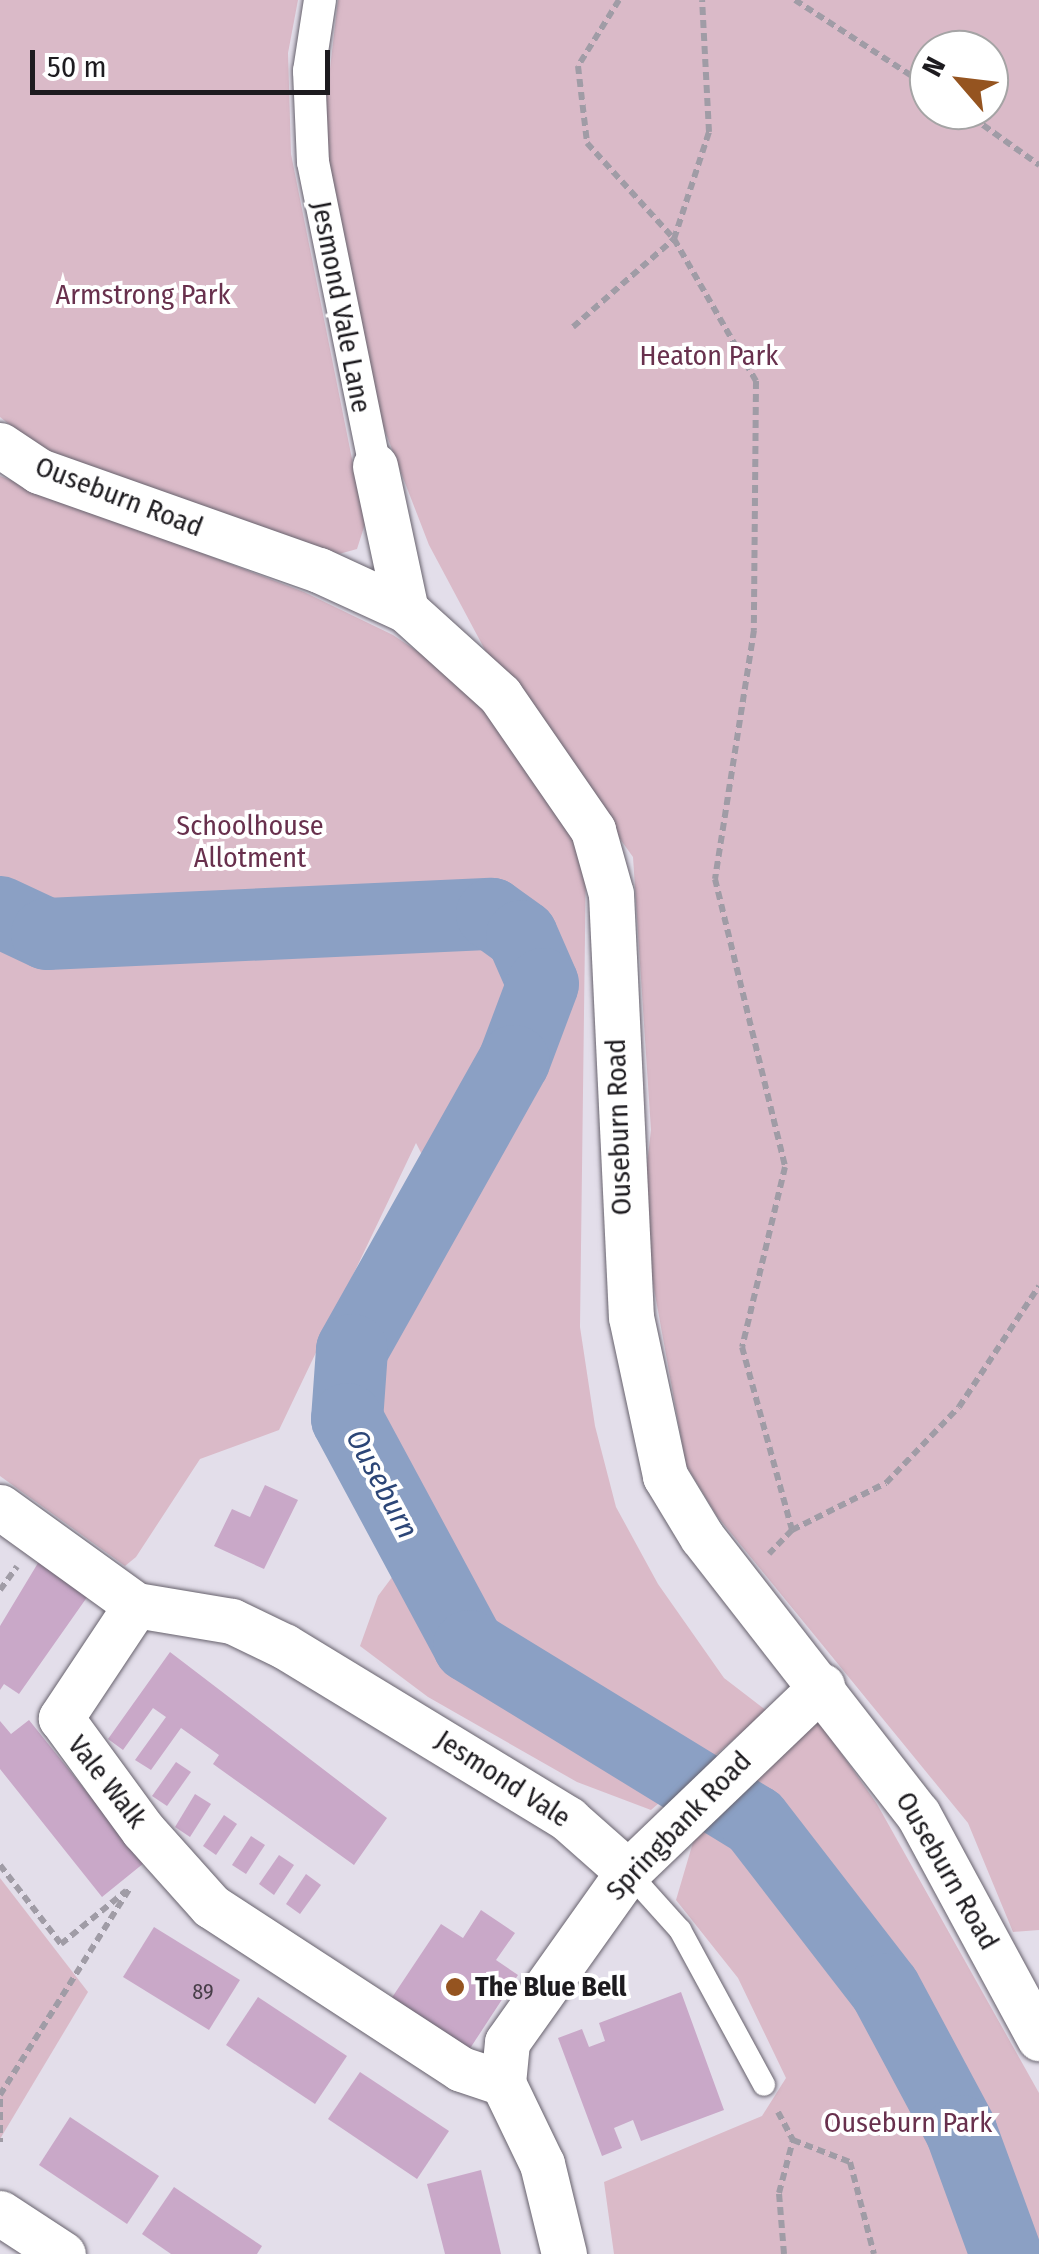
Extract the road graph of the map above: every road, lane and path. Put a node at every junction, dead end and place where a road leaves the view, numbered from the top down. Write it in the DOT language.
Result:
graph roads {
  1 [pos="320,0"];
  2 [pos="619,0"];
  3 [pos="702,0"];
  4 [pos="795,0"];
  5 [pos="909,74"];
  6 [pos="990,130"];
  7 [pos="1039,165"];
  8 [pos="674,240"];
  9 [pos="573,327"];
  10 [pos="0,445"];
  11 [pos="375,466"];
  12 [pos="406,610"];
  13 [pos="1039,1286"];
  14 [pos="0,1506"];
  15 [pos="792,1530"];
  16 [pos="742,1584"];
  17 [pos="136,1605"];
  18 [pos="822,1686"];
  19 [pos="0,1865"];
  20 [pos="628,1872"];
  21 [pos="130,1888"];
  22 [pos="109,1905"];
  23 [pos="1039,2038"];
  24 [pos="503,2082"];
  25 [pos="764,2085"];
  26 [pos="0,2098"];
  27 [pos="0,2142"];
  28 [pos="7,2231"];
  29 [pos="62,2254"];
  30 [pos="564,2254"];
  31 [pos="784,2254"];
  32 [pos="874,2254"];
  1 -- 11 [label="street, Jesmond Vale Lane"];
  2 -- 8 [label="path"];
  3 -- 8 [label="path"];
  4 -- 5 [label="path"];
  6 -- 7 [label="path"];
  8 -- 9 [label="path"];
  8 -- 15 [label="path"];
  10 -- 12 [label="street, Ouseburn Road"];
  11 -- 12 [label="street, Jesmond Vale Lane"];
  12 -- 16 [label="street, Ouseburn Road"];
  13 -- 15 [label="path"];
  14 -- 17 [label="street"];
  15 -- 16 [label="path"];
  16 -- 18 [label="street, Ouseburn Road"];
  17 -- 20 [label="street, Jesmond Vale"];
  17 -- 24 [label="street, Vale Walk"];
  18 -- 20 [label="street, Springbank Road"];
  18 -- 23 [label="street, Ouseburn Road"];
  19 -- 22 [label="path"];
  20 -- 24 [label="street, Springbank Road"];
  20 -- 25 [label="lane, Jesmond Vale"];
  21 -- 26 [label="path"];
  24 -- 30 [label="street"];
  26 -- 27 [label="path"];
  28 -- 29 [label="street"];
  31 -- 32 [label="path"];
}
